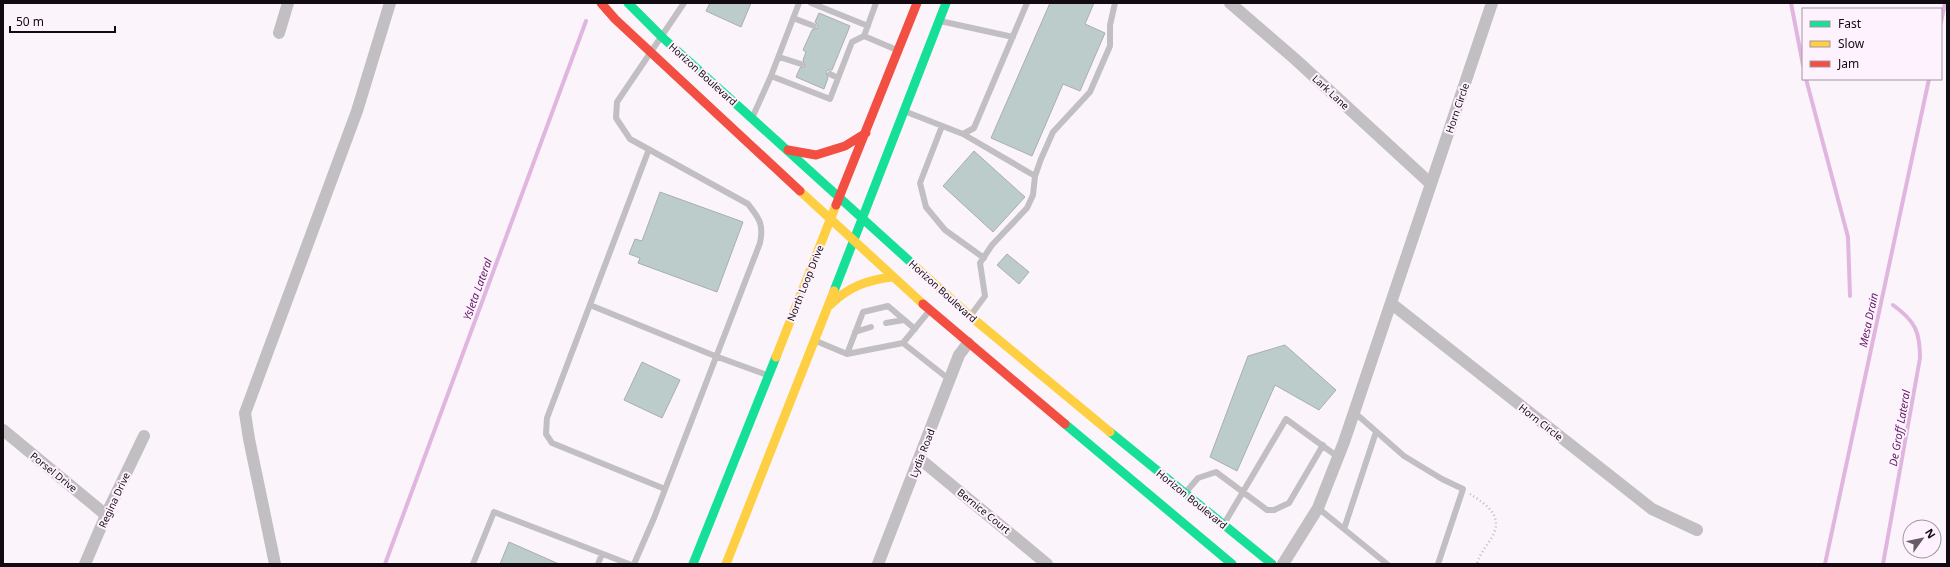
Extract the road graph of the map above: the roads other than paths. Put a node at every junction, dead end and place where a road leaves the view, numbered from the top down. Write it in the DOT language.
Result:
graph roads {
  1 [pos="288,3"];
  2 [pos="390,3"];
  3 [pos="601,3"];
  4 [pos="628,3"];
  5 [pos="684,3"];
  6 [pos="799,3"];
  7 [pos="811,3"];
  8 [pos="876,3"];
  9 [pos="917,3"];
  10 [pos="946,3"];
  11 [pos="1027,3"];
  12 [pos="1115,3"];
  13 [pos="1230,3"];
  14 [pos="1492,3"];
  15 [pos="793,18"];
  16 [pos="939,20"];
  17 [pos="814,26"];
  18 [pos="868,26"];
  19 [pos="279,32"];
  20 [pos="864,36"];
  21 [pos="662,37"];
  22 [pos="1013,37"];
  23 [pos="845,39"];
  24 [pos="852,42"];
  25 [pos="898,50"];
  26 [pos="651,53"];
  27 [pos="779,57"];
  28 [pos="801,64"];
  29 [pos="830,74"];
  30 [pos="771,76"];
  31 [pos="838,78"];
  32 [pos="903,110"];
  33 [pos="752,118"];
  34 [pos="942,126"];
  35 [pos="866,133"];
  36 [pos="963,134"];
  37 [pos="649,149"];
  38 [pos="788,150"];
  39 [pos="1035,176"];
  40 [pos="1431,184"];
  41 [pos="840,198"];
  42 [pos="830,219"];
  43 [pos="863,219"];
  44 [pos="854,241"];
  45 [pos="984,258"];
  46 [pos="892,277"];
  47 [pos="590,304"];
  48 [pos="1392,304"];
  49 [pos="827,308"];
  50 [pos="931,310"];
  51 [pos="970,316"];
  52 [pos="904,320"];
  53 [pos="886,323"];
  54 [pos="871,328"];
  55 [pos="915,329"];
  56 [pos="856,332"];
  57 [pos="815,340"];
  58 [pos="904,343"];
  59 [pos="968,343"];
  60 [pos="847,354"];
  61 [pos="715,356"];
  62 [pos="768,375"];
  63 [pos="950,380"];
  64 [pos="1354,412"];
  65 [pos="3,430"];
  66 [pos="1376,432"];
  67 [pos="144,436"];
  68 [pos="1323,445"];
  69 [pos="1338,457"];
  70 [pos="920,459"];
  71 [pos="665,489"];
  72 [pos="1242,492"];
  73 [pos="1185,493"];
  74 [pos="1318,508"];
  75 [pos="1170,512"];
  76 [pos="106,514"];
  77 [pos="1197,522"];
  78 [pos="1224,525"];
  79 [pos="1211,528"];
  80 [pos="1344,529"];
  81 [pos="1697,530"];
  82 [pos="602,554"];
  83 [pos="85,564"];
  84 [pos="275,564"];
  85 [pos="473,564"];
  86 [pos="598,564"];
  87 [pos="629,564"];
  88 [pos="634,564"];
  89 [pos="693,564"];
  90 [pos="726,564"];
  91 [pos="878,564"];
  92 [pos="1047,564"];
  93 [pos="1232,564"];
  94 [pos="1272,564"];
  95 [pos="1283,564"];
  96 [pos="1387,564"];
  97 [pos="1438,564"];
  1 -- 19 [label="street"];
  2 -- 84 [label="street"];
  3 -- 26 [label="main road, Horizon Boulevard"];
  4 -- 21 [label="main road, Horizon Boulevard"];
  5 -- 21 [label="lane"];
  6 -- 15 [label="lane"];
  7 -- 18 [label="lane"];
  8 -- 18 [label="lane"];
  9 -- 25 [label="main road, North Loop Drive"];
  10 -- 16 [label="main road"];
  11 -- 22 [label="lane"];
  12 -- 39 [label="lane"];
  13 -- 40 [label="street, Lark Lane"];
  14 -- 40 [label="street, Horn Circle"];
  15 -- 17 [label="lane"];
  15 -- 27 [label="lane"];
  16 -- 22 [label="lane"];
  16 -- 32 [label="main road"];
  18 -- 20 [label="lane"];
  20 -- 24 [label="lane"];
  20 -- 25 [label="lane"];
  21 -- 26 [label="lane"];
  21 -- 33 [label="main road, Horizon Boulevard"];
  22 -- 36 [label="lane"];
  23 -- 24 [label="lane"];
  24 -- 31 [label="lane"];
  25 -- 35 [label="main road, North Loop Drive"];
  26 -- 37 [label="lane"];
  26 -- 42 [label="main road, Horizon Boulevard"];
  27 -- 28 [label="lane"];
  27 -- 30 [label="lane"];
  29 -- 31 [label="lane"];
  30 -- 31 [label="lane"];
  30 -- 33 [label="lane"];
  32 -- 34 [label="lane"];
  32 -- 43 [label="main road"];
  33 -- 38 [label="main road, Horizon Boulevard"];
  34 -- 36 [label="lane"];
  34 -- 45 [label="lane"];
  35 -- 38 [label="main road"];
  35 -- 41 [label="main road, North Loop Drive"];
  36 -- 39 [label="lane"];
  37 -- 47 [label="lane"];
  37 -- 61 [label="lane"];
  38 -- 41 [label="main road, Horizon Boulevard"];
  39 -- 45 [label="lane"];
  40 -- 48 [label="street, Horn Circle"];
  41 -- 42 [label="main road, North Loop Drive"];
  41 -- 43 [label="main road, Horizon Boulevard"];
  42 -- 44 [label="main road, Horizon Boulevard"];
  42 -- 62 [label="main road, North Loop Drive"];
  43 -- 44 [label="main road"];
  43 -- 51 [label="main road, Horizon Boulevard"];
  44 -- 46 [label="main road, Horizon Boulevard"];
  44 -- 49 [label="main road"];
  45 -- 51 [label="lane"];
  46 -- 49 [label="main road"];
  46 -- 50 [label="main road, Horizon Boulevard"];
  47 -- 61 [label="lane"];
  47 -- 71 [label="lane"];
  48 -- 64 [label="street, Horn Circle"];
  48 -- 81 [label="street, Horn Circle"];
  49 -- 57 [label="main road"];
  50 -- 55 [label="lane"];
  50 -- 59 [label="main road, Horizon Boulevard"];
  51 -- 73 [label="main road, Horizon Boulevard"];
  52 -- 53 [label="lane"];
  52 -- 55 [label="lane"];
  52 -- 56 [label="lane"];
  54 -- 56 [label="lane"];
  55 -- 58 [label="lane"];
  56 -- 60 [label="lane"];
  57 -- 60 [label="lane"];
  57 -- 90 [label="main road"];
  58 -- 60 [label="lane"];
  58 -- 63 [label="lane"];
  59 -- 63 [label="street, Lydia Road"];
  59 -- 75 [label="main road, Horizon Boulevard"];
  61 -- 62 [label="lane"];
  61 -- 71 [label="lane"];
  62 -- 89 [label="main road, North Loop Drive"];
  63 -- 70 [label="street, Lydia Road"];
  64 -- 66 [label="lane"];
  64 -- 69 [label="street, Horn Circle"];
  65 -- 76 [label="street, Porsel Drive"];
  66 -- 80 [label="lane"];
  66 -- 97 [label="lane"];
  67 -- 76 [label="street, Regina Drive"];
  68 -- 69 [label="lane"];
  68 -- 72 [label="lane"];
  68 -- 72 [label="lane"];
  69 -- 74 [label="street, Horn Circle"];
  70 -- 91 [label="street, Lydia Road"];
  70 -- 92 [label="street, Bernice Court"];
  71 -- 88 [label="lane"];
  72 -- 73 [label="lane"];
  72 -- 78 [label="lane"];
  73 -- 78 [label="main road, Horizon Boulevard"];
  74 -- 80 [label="lane"];
  74 -- 95 [label="street, Horn Circle"];
  75 -- 77 [label="main road"];
  75 -- 93 [label="main road, Horizon Boulevard"];
  76 -- 83 [label="street, Regina Drive"];
  78 -- 79 [label="main road"];
  78 -- 94 [label="main road, Horizon Boulevard"];
  80 -- 96 [label="lane"];
  82 -- 85 [label="lane"];
  82 -- 86 [label="lane"];
  82 -- 87 [label="lane"];
}
